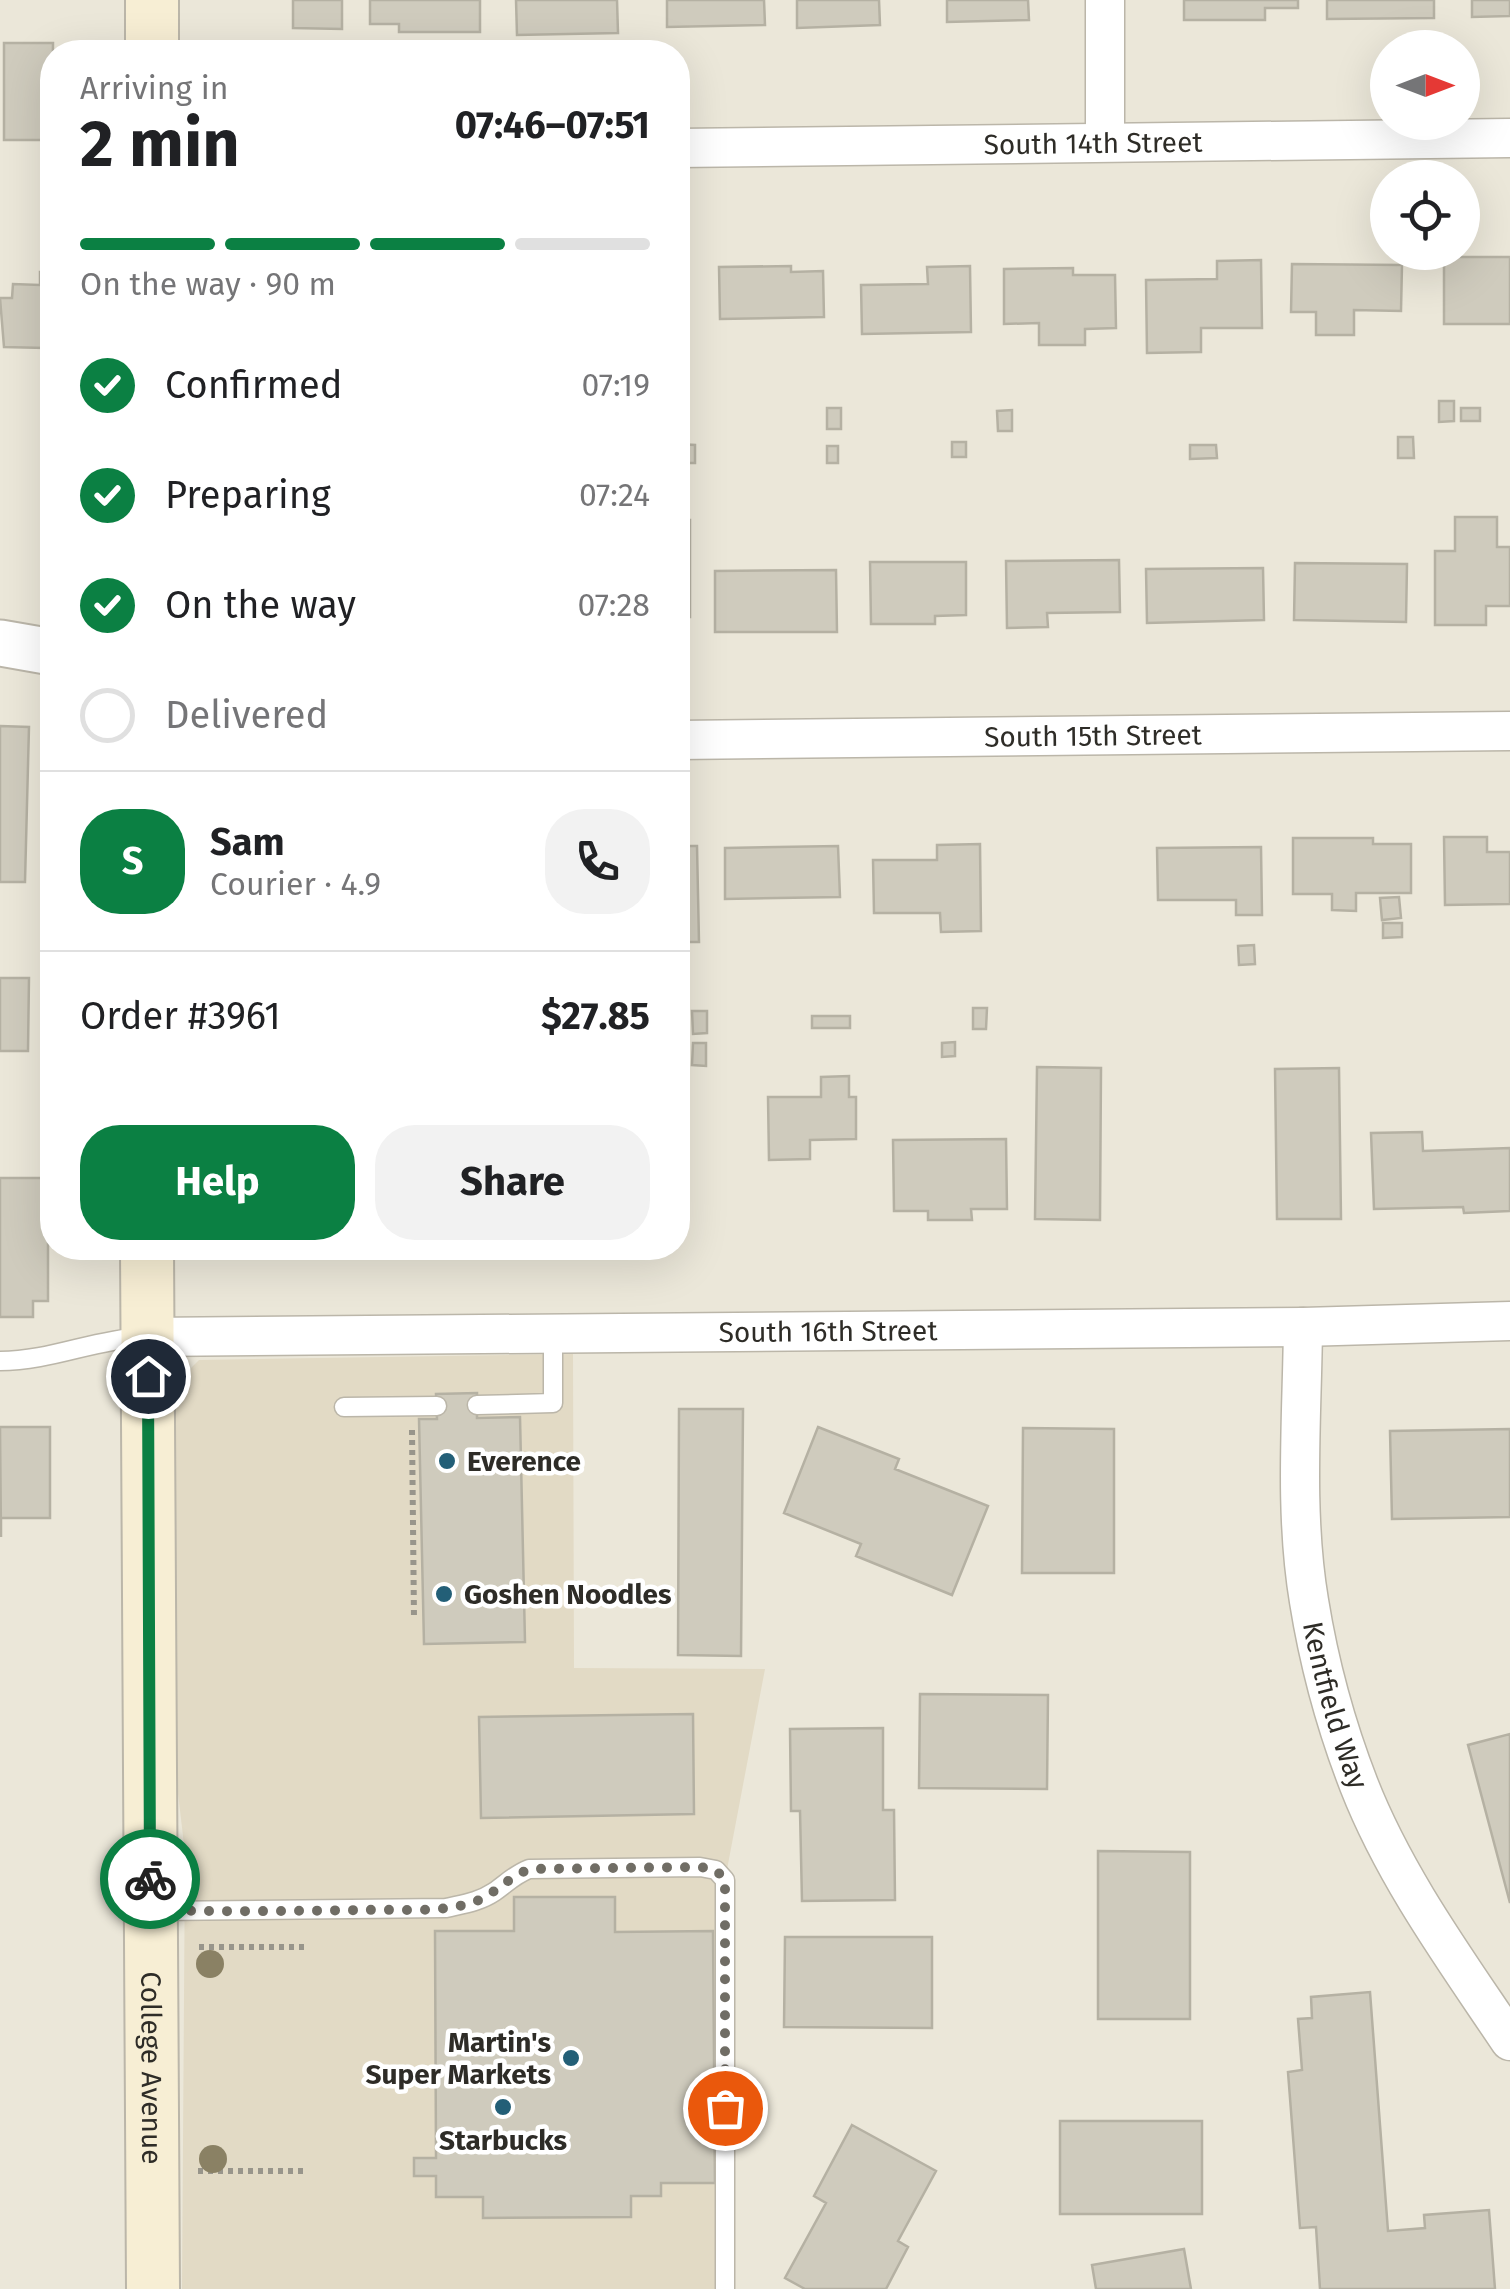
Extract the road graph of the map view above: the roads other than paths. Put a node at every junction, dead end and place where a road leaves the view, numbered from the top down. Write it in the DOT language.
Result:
graph roads {
  1 [pos="152,0"];
  2 [pos="1105,0"];
  3 [pos="152,40"];
  4 [pos="1510,138"];
  5 [pos="1105,142"];
  6 [pos="690,148"];
  7 [pos="0,644"];
  8 [pos="40,650"];
  9 [pos="1510,731"];
  10 [pos="690,740"];
  11 [pos="147,1260"];
  12 [pos="1510,1321"];
  13 [pos="1303,1326"];
  14 [pos="553,1333"];
  15 [pos="148,1337"];
  16 [pos="0,1361"];
  17 [pos="477,1404"];
  18 [pos="437,1406"];
  19 [pos="344,1407"];
  20 [pos="150,1910"];
  21 [pos="1510,2041"];
  22 [pos="154,2289"];
  23 [pos="725,2289"];
  1 -- 3 [label="main road"];
  2 -- 5 [label="street"];
  4 -- 5 [label="street, South 14th Street"];
  5 -- 6 [label="street, South 14th Street"];
  7 -- 8 [label="street"];
  9 -- 10 [label="street, South 15th Street"];
  11 -- 15 [label="main road, College Avenue"];
  12 -- 13 [label="street, South 16th Street"];
  13 -- 14 [label="street, South 16th Street"];
  13 -- 21 [label="street, Kentfield Way"];
  14 -- 15 [label="street, South 16th Street"];
  14 -- 17 [label="lane"];
  15 -- 16 [label="lane"];
  15 -- 20 [label="main road, College Avenue"];
  18 -- 19 [label="lane"];
  20 -- 22 [label="main road, College Avenue"];
  20 -- 23 [label="lane"];
}
